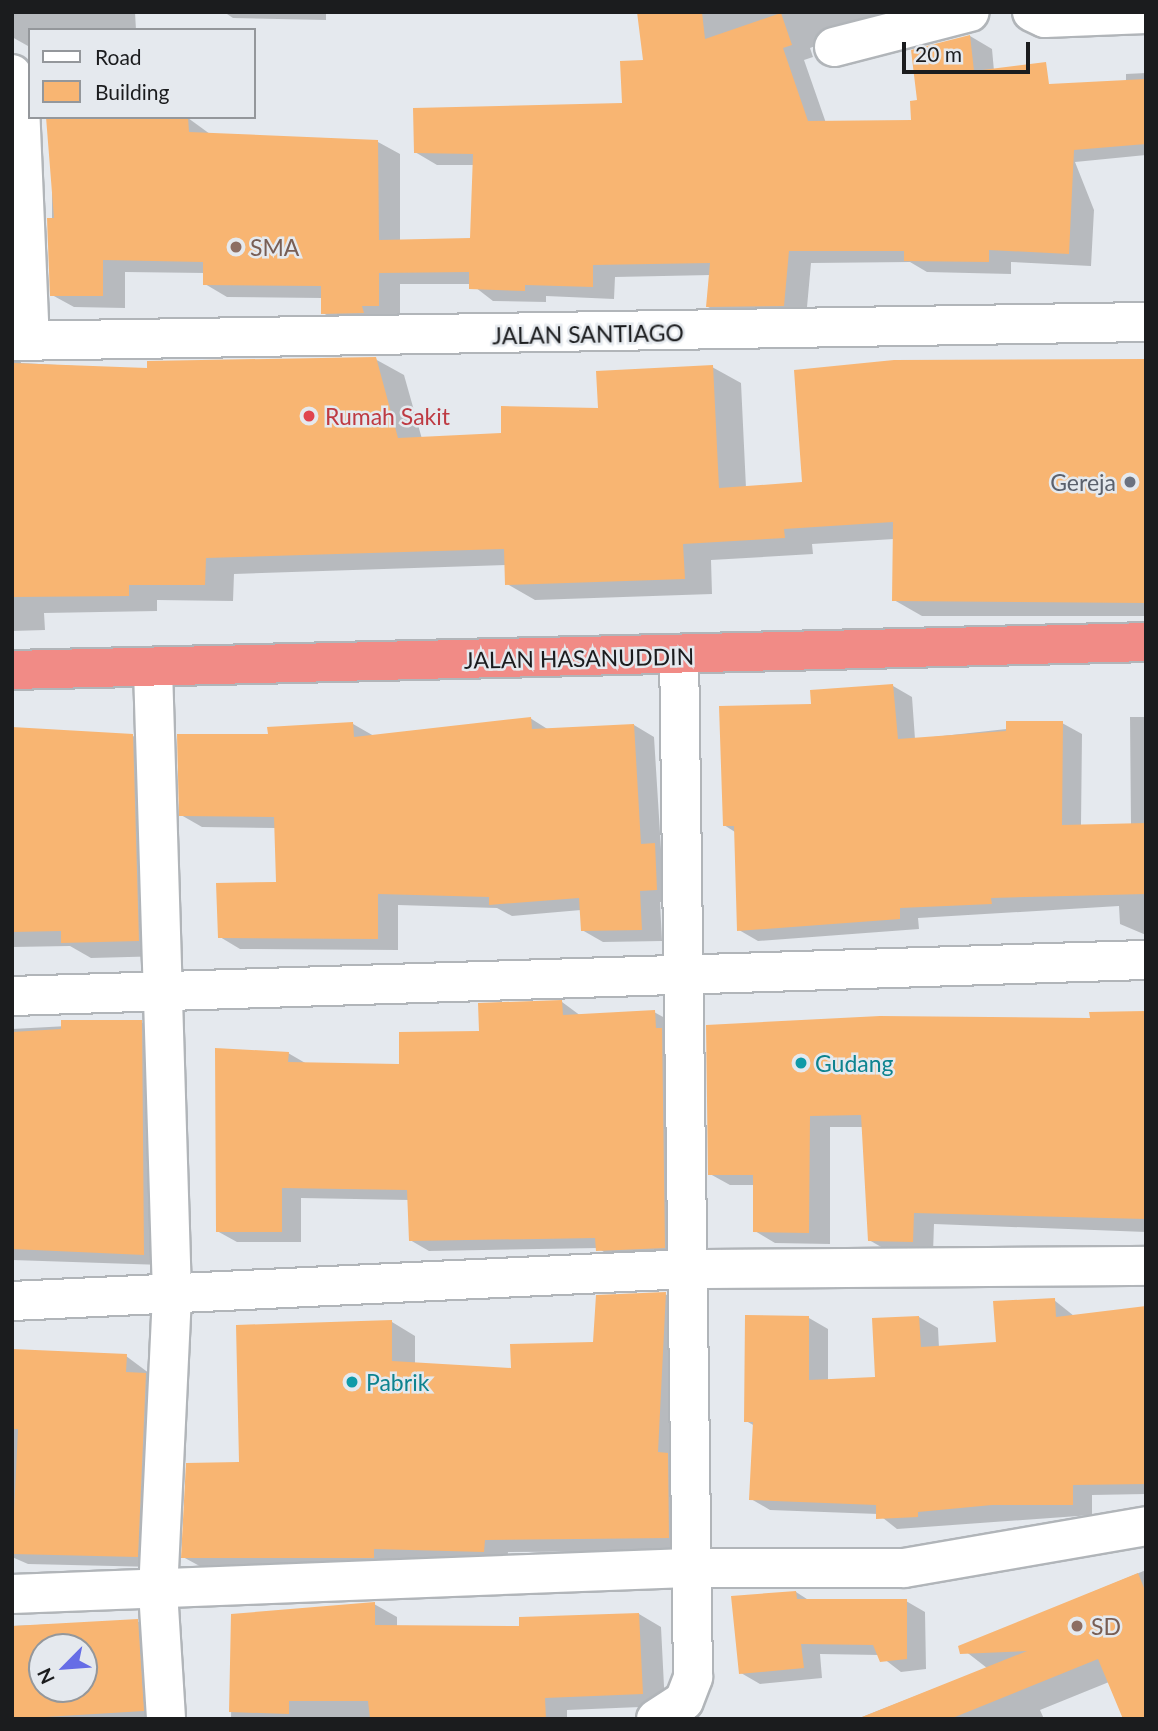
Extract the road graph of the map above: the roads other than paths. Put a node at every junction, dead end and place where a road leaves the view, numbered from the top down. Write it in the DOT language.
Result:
graph roads {
  1 [pos="970,12"];
  2 [pos="1032,12"];
  3 [pos="1146,14"];
  4 [pos="834,47"];
  5 [pos="12,74"];
  6 [pos="1146,322"];
  7 [pos="21,340"];
  8 [pos="1146,642"];
  9 [pos="679,655"];
  10 [pos="153,669"];
  11 [pos="12,670"];
  12 [pos="1146,960"];
  13 [pos="687,977"];
  14 [pos="164,992"];
  15 [pos="12,996"];
  16 [pos="1146,1266"];
  17 [pos="690,1269"];
  18 [pos="172,1296"];
  19 [pos="12,1301"];
  20 [pos="1146,1526"];
  21 [pos="687,1568"];
  22 [pos="158,1591"];
  23 [pos="12,1594"];
  24 [pos="166,1719"];
  25 [pos="656,1719"];
  1 -- 4 [label="street"];
  2 -- 3 [label="street"];
  5 -- 7 [label="street"];
  6 -- 7 [label="street, JALAN SANTIAGO"];
  8 -- 9 [label="highway, JALAN HASANUDDIN"];
  9 -- 10 [label="highway, JALAN HASANUDDIN"];
  9 -- 13 [label="street"];
  10 -- 11 [label="highway, JALAN HASANUDDIN"];
  10 -- 14 [label="street"];
  12 -- 13 [label="street"];
  13 -- 14 [label="street"];
  13 -- 17 [label="street"];
  14 -- 15 [label="street"];
  14 -- 18 [label="street"];
  16 -- 17 [label="street"];
  17 -- 18 [label="street"];
  17 -- 21 [label="street"];
  18 -- 19 [label="street"];
  18 -- 22 [label="street"];
  20 -- 21 [label="street"];
  21 -- 22 [label="street"];
  21 -- 25 [label="street"];
  22 -- 23 [label="street"];
  22 -- 24 [label="street"];
}
